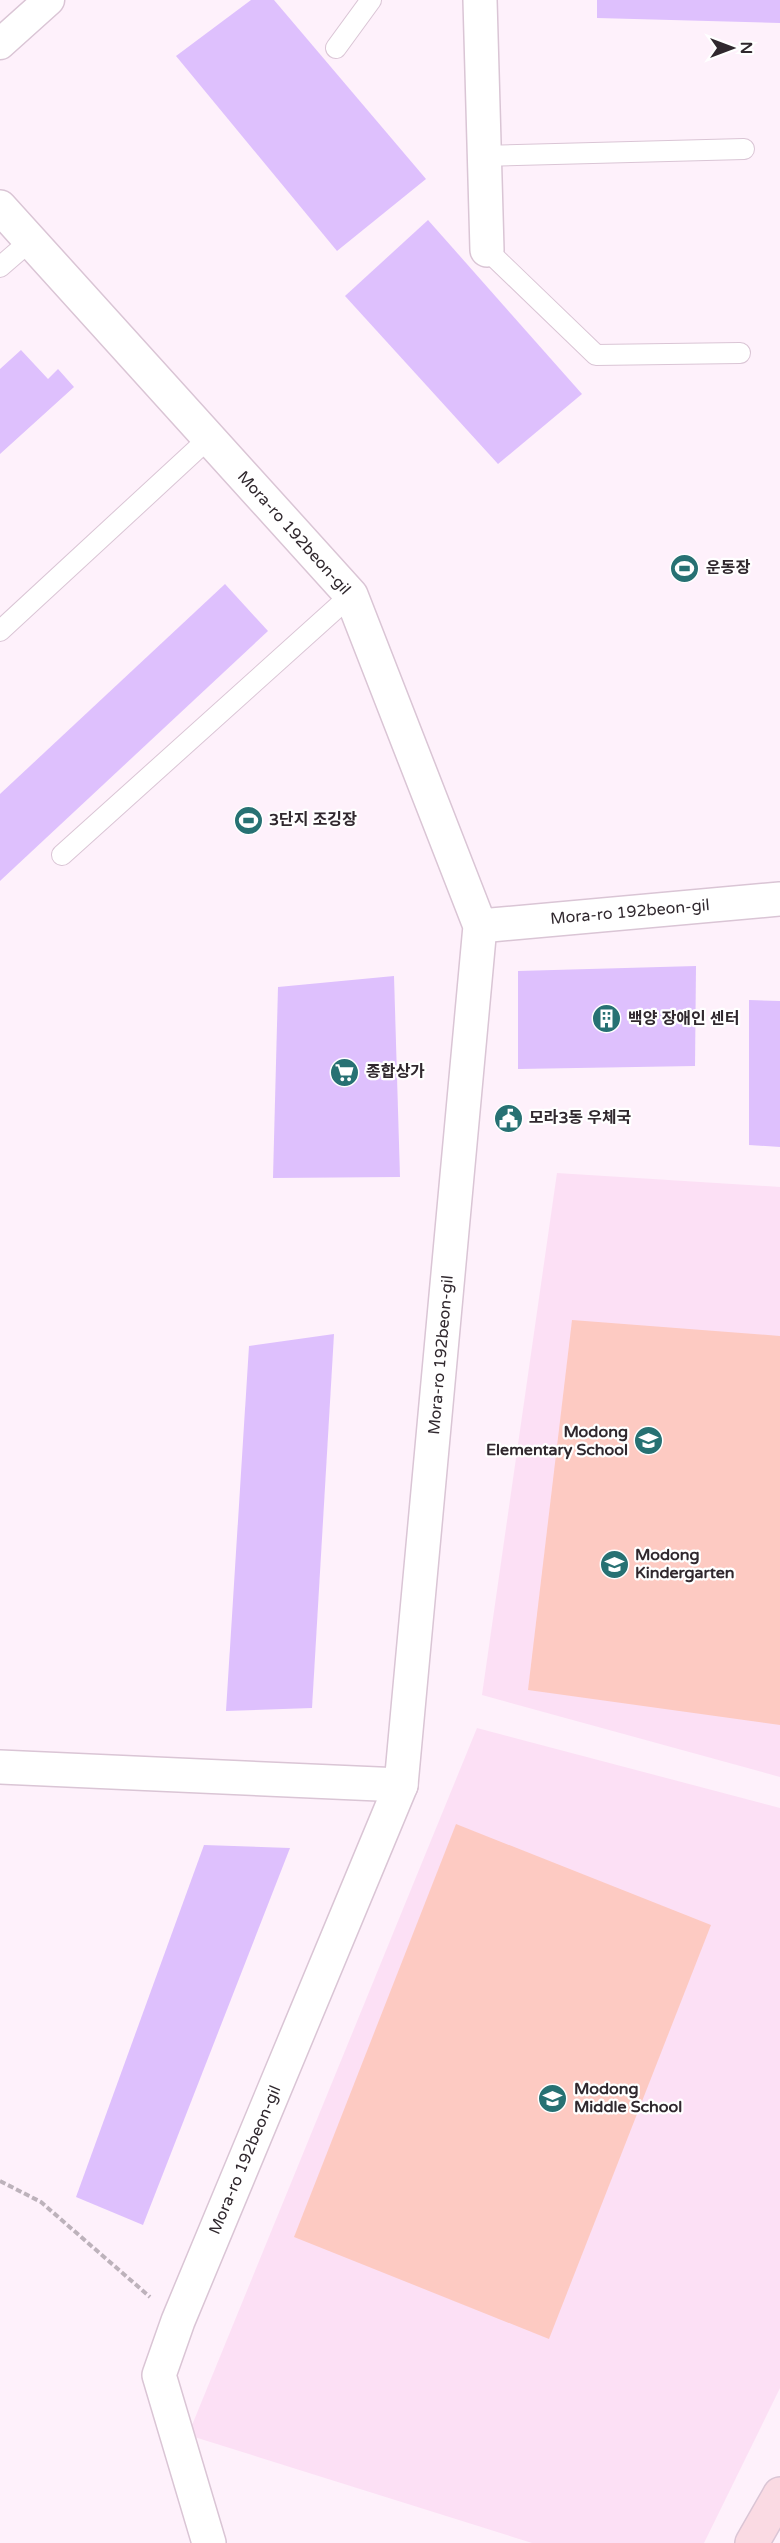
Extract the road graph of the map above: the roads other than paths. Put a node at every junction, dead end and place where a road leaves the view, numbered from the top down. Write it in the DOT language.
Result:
graph roads {
  1 [pos="49,0"];
  2 [pos="371,0"];
  3 [pos="480,0"];
  4 [pos="0,44"];
  5 [pos="336,48"];
  6 [pos="744,149"];
  7 [pos="483,156"];
  8 [pos="0,207"];
  9 [pos="30,241"];
  10 [pos="487,250"];
  11 [pos="0,267"];
  12 [pos="740,353"];
  13 [pos="209,438"];
  14 [pos="351,595"];
  15 [pos="0,631"];
  16 [pos="62,855"];
  17 [pos="780,899"];
  18 [pos="480,926"];
  19 [pos="0,1767"];
  20 [pos="401,1785"];
  21 [pos="780,2494"];
  22 [pos="208,2543"];
  23 [pos="752,2543"];
  1 -- 4 [label="street"];
  2 -- 5 [label="lane"];
  3 -- 7 [label="street"];
  6 -- 7 [label="lane"];
  7 -- 10 [label="street"];
  8 -- 9 [label="street, Mora-ro 192beon-gil"];
  9 -- 11 [label="lane"];
  9 -- 13 [label="street, Mora-ro 192beon-gil"];
  10 -- 12 [label="lane"];
  13 -- 14 [label="street, Mora-ro 192beon-gil"];
  13 -- 15 [label="lane"];
  14 -- 16 [label="lane"];
  14 -- 18 [label="street, Mora-ro 192beon-gil"];
  17 -- 18 [label="street, Mora-ro 192beon-gil"];
  18 -- 20 [label="street, Mora-ro 192beon-gil"];
  19 -- 20 [label="street"];
  20 -- 22 [label="street, Mora-ro 192beon-gil"];
  21 -- 23 [label="main road"];
}
